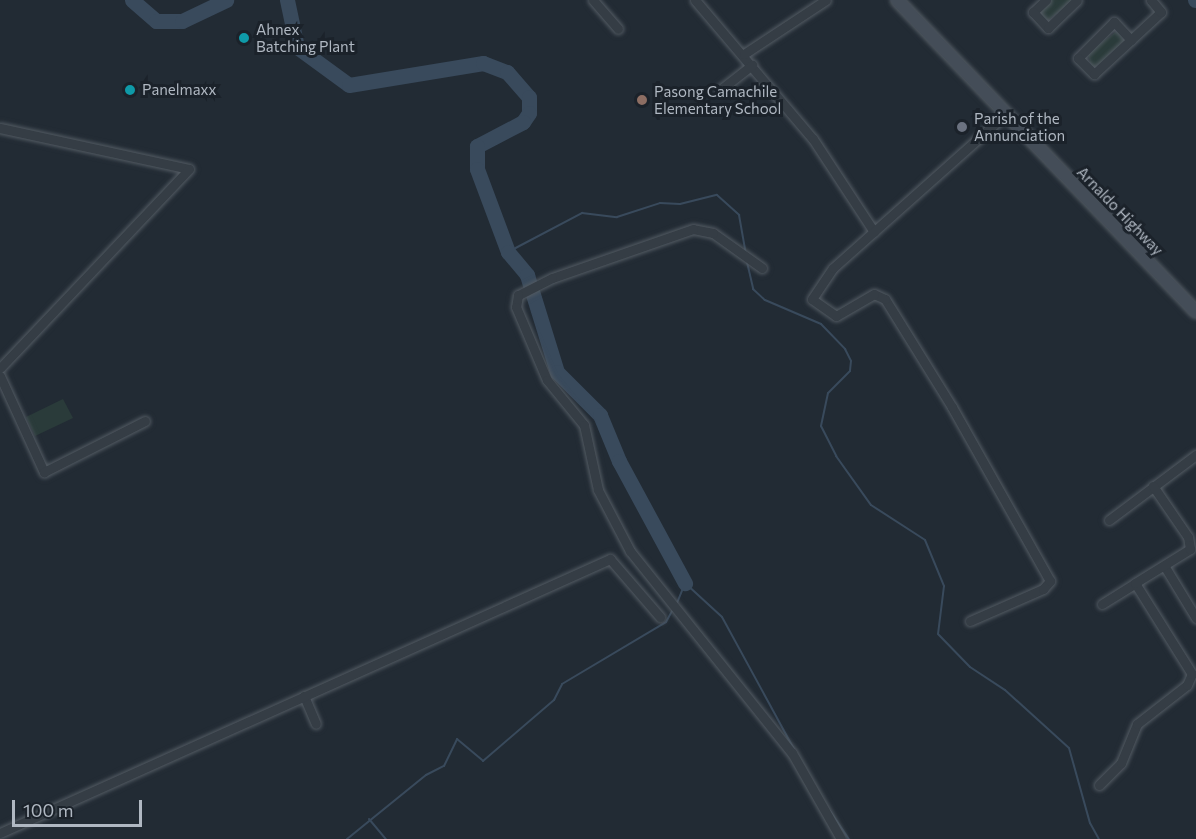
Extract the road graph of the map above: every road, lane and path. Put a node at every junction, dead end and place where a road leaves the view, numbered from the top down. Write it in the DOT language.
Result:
graph roads {
  1 [pos="593,0"];
  2 [pos="695,0"];
  3 [pos="826,0"];
  4 [pos="897,0"];
  5 [pos="1046,0"];
  6 [pos="1077,0"];
  7 [pos="1150,0"];
  8 [pos="618,29"];
  9 [pos="1131,40"];
  10 [pos="744,54"];
  11 [pos="752,65"];
  12 [pos="720,90"];
  13 [pos="1006,114"];
  14 [pos="0,128"];
  15 [pos="874,232"];
  16 [pos="762,268"];
  17 [pos="1196,312"];
  18 [pos="0,368"];
  19 [pos="0,376"];
  20 [pos="145,421"];
  21 [pos="1196,455"];
  22 [pos="1153,486"];
  23 [pos="1108,520"];
  24 [pos="1165,567"];
  25 [pos="1135,583"];
  26 [pos="1102,604"];
  27 [pos="660,617"];
  28 [pos="1196,618"];
  29 [pos="970,621"];
  30 [pos="1194,673"];
  31 [pos="303,696"];
  32 [pos="316,724"];
  33 [pos="1099,785"];
  34 [pos="0,833"];
  35 [pos="841,839"];
  1 -- 8 [label="street"];
  2 -- 10 [label="street"];
  3 -- 10 [label="street"];
  4 -- 13 [label="main road, Arnaldo Highway"];
  5 -- 6 [label="street"];
  7 -- 9 [label="street"];
  9 -- 9 [label="street"];
  10 -- 11 [label="street"];
  11 -- 12 [label="street"];
  11 -- 15 [label="street"];
  13 -- 15 [label="street"];
  13 -- 17 [label="main road, Arnaldo Highway"];
  14 -- 18 [label="street"];
  15 -- 29 [label="street"];
  16 -- 35 [label="street"];
  19 -- 20 [label="street"];
  21 -- 22 [label="street"];
  22 -- 23 [label="street"];
  22 -- 24 [label="street"];
  24 -- 25 [label="street"];
  24 -- 28 [label="street"];
  25 -- 26 [label="street"];
  25 -- 30 [label="street"];
  27 -- 31 [label="street"];
  30 -- 33 [label="street"];
  31 -- 32 [label="street"];
  31 -- 34 [label="street"];
}
